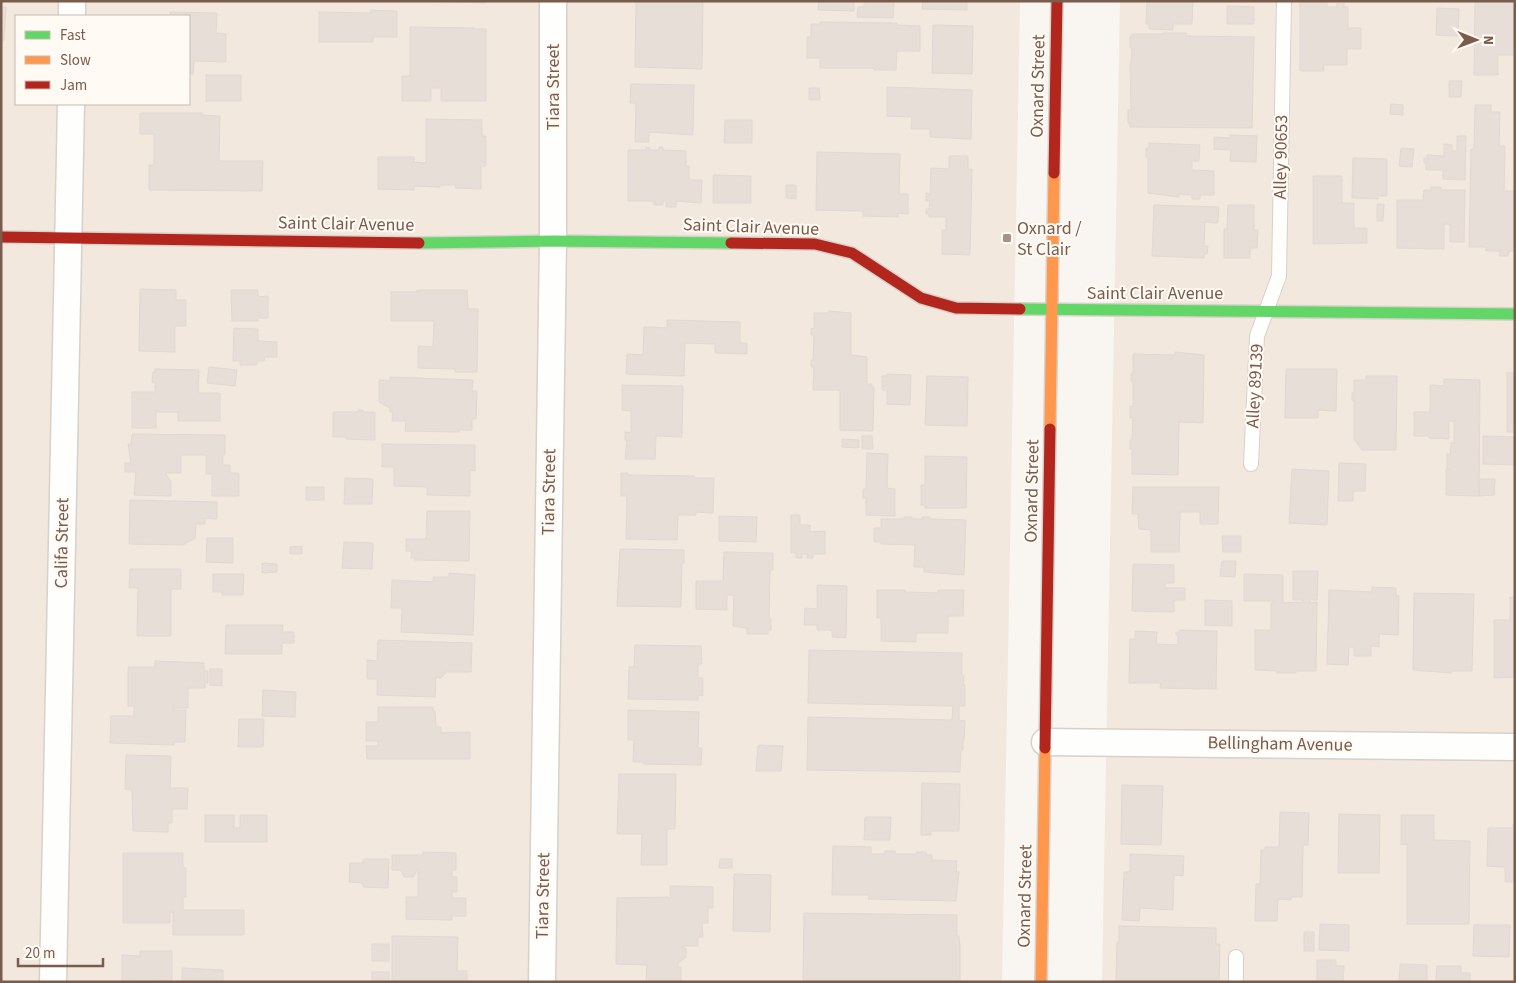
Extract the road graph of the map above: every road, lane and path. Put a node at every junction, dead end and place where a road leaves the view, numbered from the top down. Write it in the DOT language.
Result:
graph roads {
  1 [pos="72,1"];
  2 [pos="554,1"];
  3 [pos="1058,1"];
  4 [pos="1284,1"];
  5 [pos="72,15"];
  6 [pos="70,105"];
  7 [pos="1,237"];
  8 [pos="68,238"];
  9 [pos="553,241"];
  10 [pos="1052,310"];
  11 [pos="1266,310"];
  12 [pos="1515,314"];
  13 [pos="1251,464"];
  14 [pos="1045,742"];
  15 [pos="1515,747"];
  16 [pos="1236,957"];
  17 [pos="53,982"];
  18 [pos="542,982"];
  19 [pos="1041,982"];
  20 [pos="1236,982"];
  1 -- 5 [label="street"];
  2 -- 9 [label="street, Tiara Street"];
  3 -- 10 [label="street, Oxnard Street"];
  4 -- 11 [label="lane, Alley 90653"];
  6 -- 8 [label="street, Califa Street"];
  7 -- 8 [label="street, Saint Clair Avenue"];
  8 -- 9 [label="street, Saint Clair Avenue"];
  8 -- 17 [label="street, Califa Street"];
  9 -- 10 [label="street, Saint Clair Avenue"];
  9 -- 18 [label="street, Tiara Street"];
  10 -- 11 [label="street, Saint Clair Avenue"];
  10 -- 14 [label="street, Oxnard Street"];
  11 -- 12 [label="street, Saint Clair Avenue"];
  11 -- 13 [label="lane, Alley 89139"];
  14 -- 15 [label="street, Bellingham Avenue"];
  14 -- 19 [label="street, Oxnard Street"];
  16 -- 20 [label="lane"];
}
